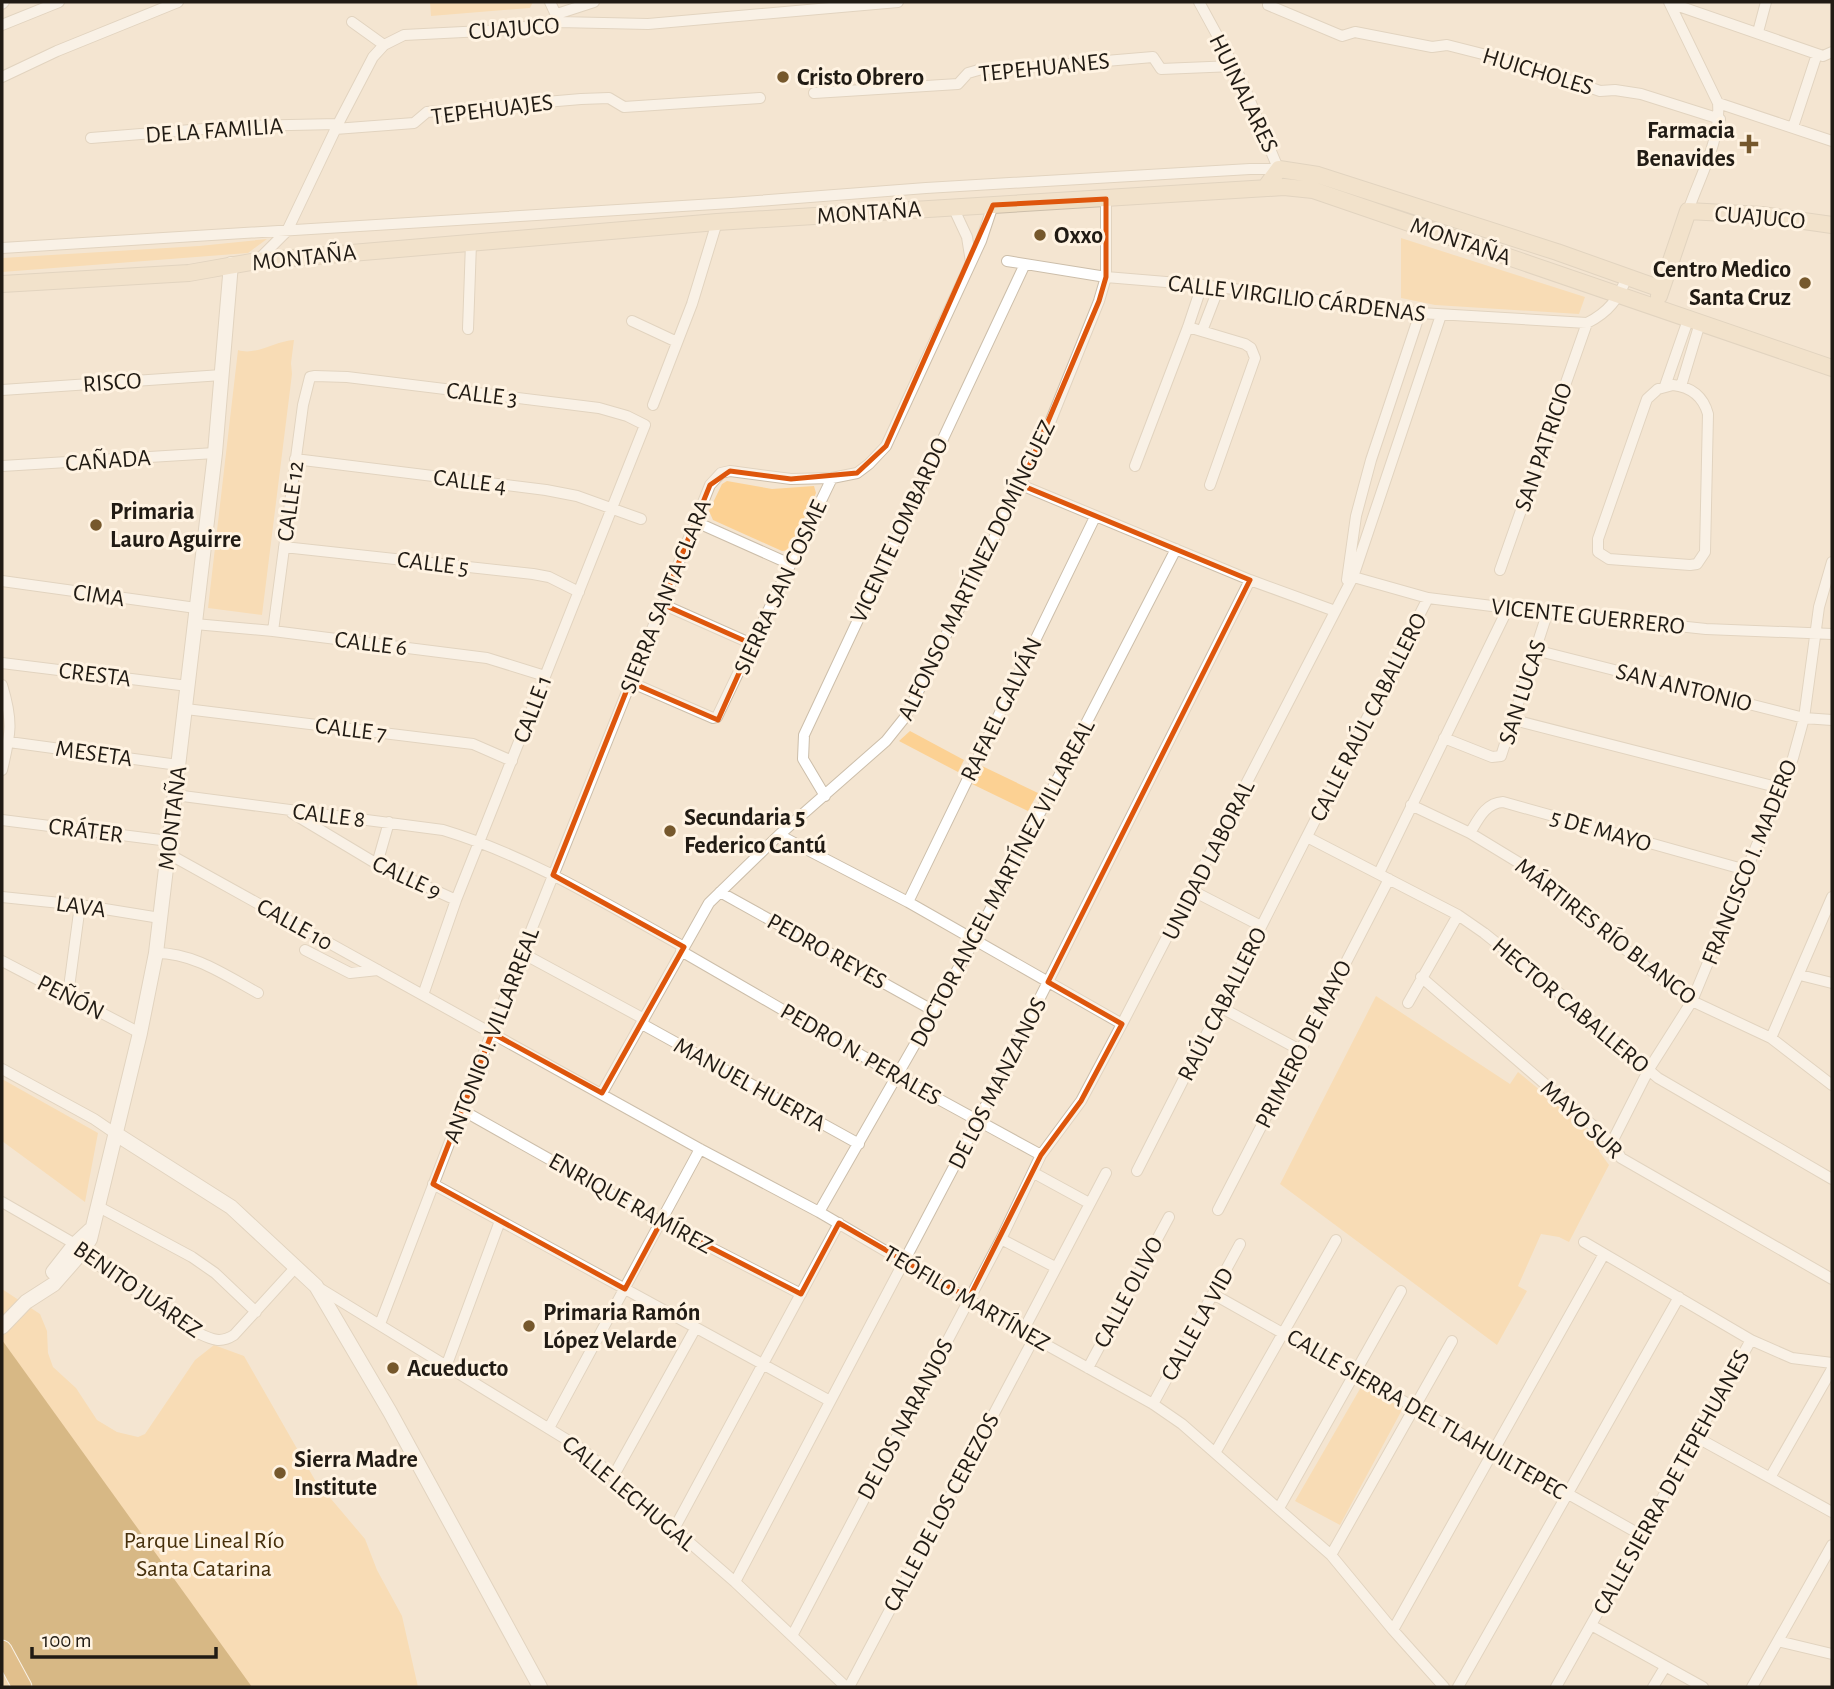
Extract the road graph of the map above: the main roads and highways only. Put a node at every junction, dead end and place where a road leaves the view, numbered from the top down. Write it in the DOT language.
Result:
graph roads {
  1 [pos="1265,188"];
  2 [pos="1832,225"];
  3 [pos="1570,257"];
  4 [pos="1563,276"];
  5 [pos="2,284"];
  6 [pos="1661,289"];
  7 [pos="1654,308"];
  8 [pos="1832,368"];
  9 [pos="2,1650"];
  10 [pos="22,1687"];
  1 -- 3 [label="main road, MONTAÑA"];
  1 -- 4 [label="main road, MONTAÑA"];
  1 -- 5 [label="main road, MONTAÑA"];
  2 -- 6 [label="main road, CUAJUCO"];
  3 -- 4 [label="main road"];
  3 -- 6 [label="main road, MONTAÑA"];
  4 -- 7 [label="main road, MONTAÑA"];
  6 -- 7 [label="main road"];
  7 -- 8 [label="main road, MONTAÑA"];
  9 -- 10 [label="highway"];
}
